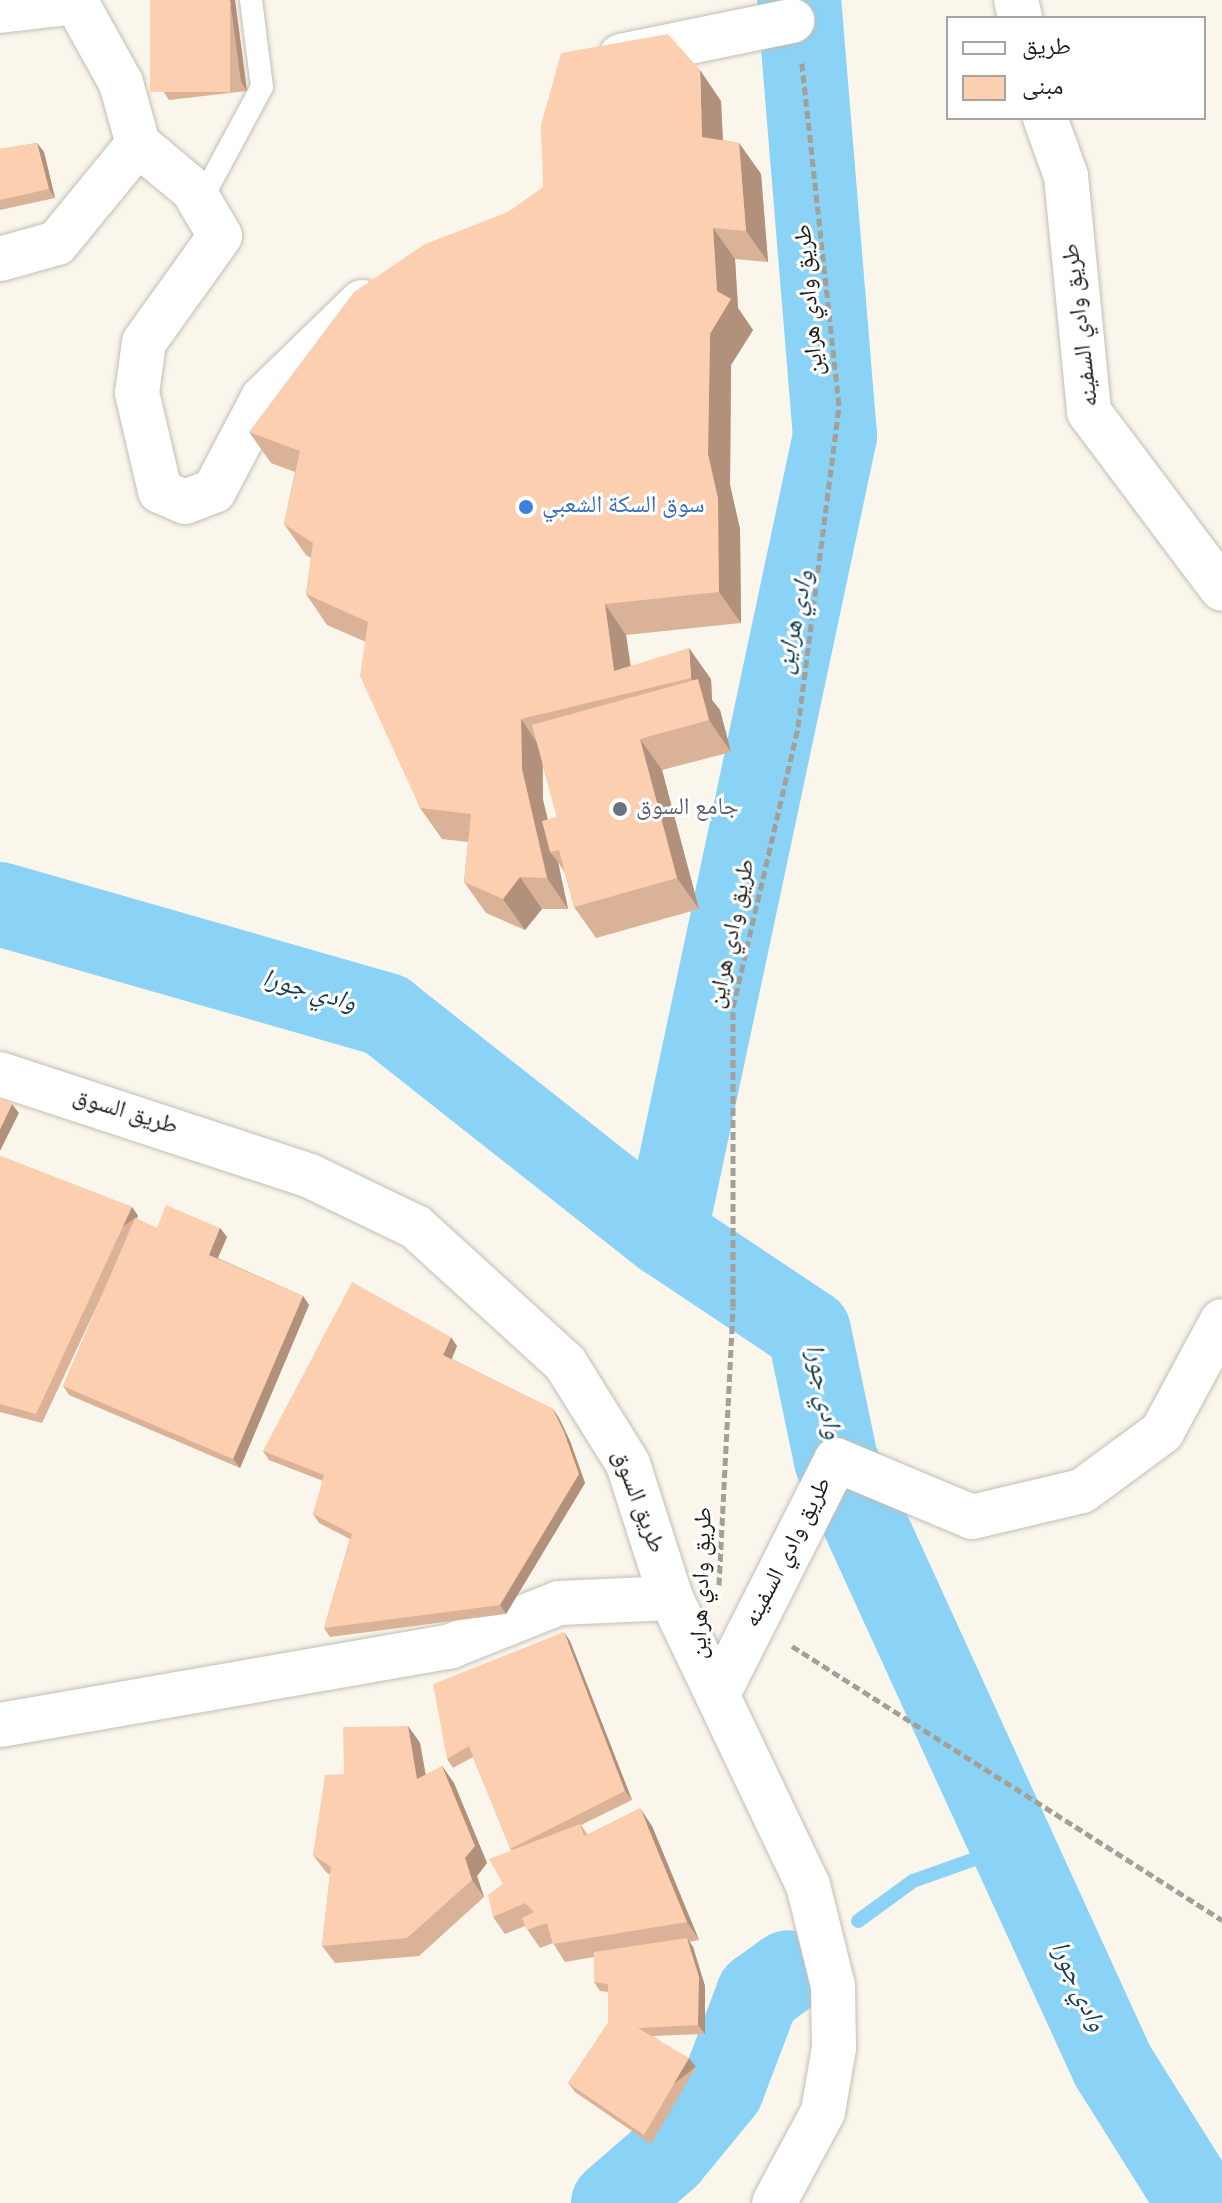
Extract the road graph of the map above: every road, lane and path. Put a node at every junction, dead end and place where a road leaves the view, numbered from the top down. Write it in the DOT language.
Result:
graph roads {
  1 [pos="251,0"];
  2 [pos="0,11"];
  3 [pos="792,21"];
  4 [pos="576,64"];
  5 [pos="1046,120"];
  6 [pos="138,144"];
  7 [pos="200,202"];
  8 [pos="0,259"];
  9 [pos="398,278"];
  10 [pos="1222,589"];
  11 [pos="0,1074"];
  12 [pos="1222,1321"];
  13 [pos="719,1589"];
  14 [pos="671,1598"];
  15 [pos="789,1644"];
  16 [pos="718,1694"];
  17 [pos="0,1725"];
  18 [pos="1222,1920"];
  19 [pos="774,2203"];
  1 -- 7 [label="lane"];
  2 -- 6 [label="street"];
  3 -- 4 [label="street"];
  3 -- 13 [label="path, طريق وادي هراين"];
  5 -- 10 [label="street, طريق وادي السفينه"];
  6 -- 7 [label="street"];
  6 -- 8 [label="street"];
  7 -- 9 [label="street"];
  11 -- 14 [label="street, طريق السوق"];
  12 -- 16 [label="street, طريق وادي السفينه"];
  14 -- 16 [label="street, طريق السوق"];
  14 -- 17 [label="street"];
  15 -- 18 [label="path"];
  16 -- 19 [label="street, طريق السوق"];
}
